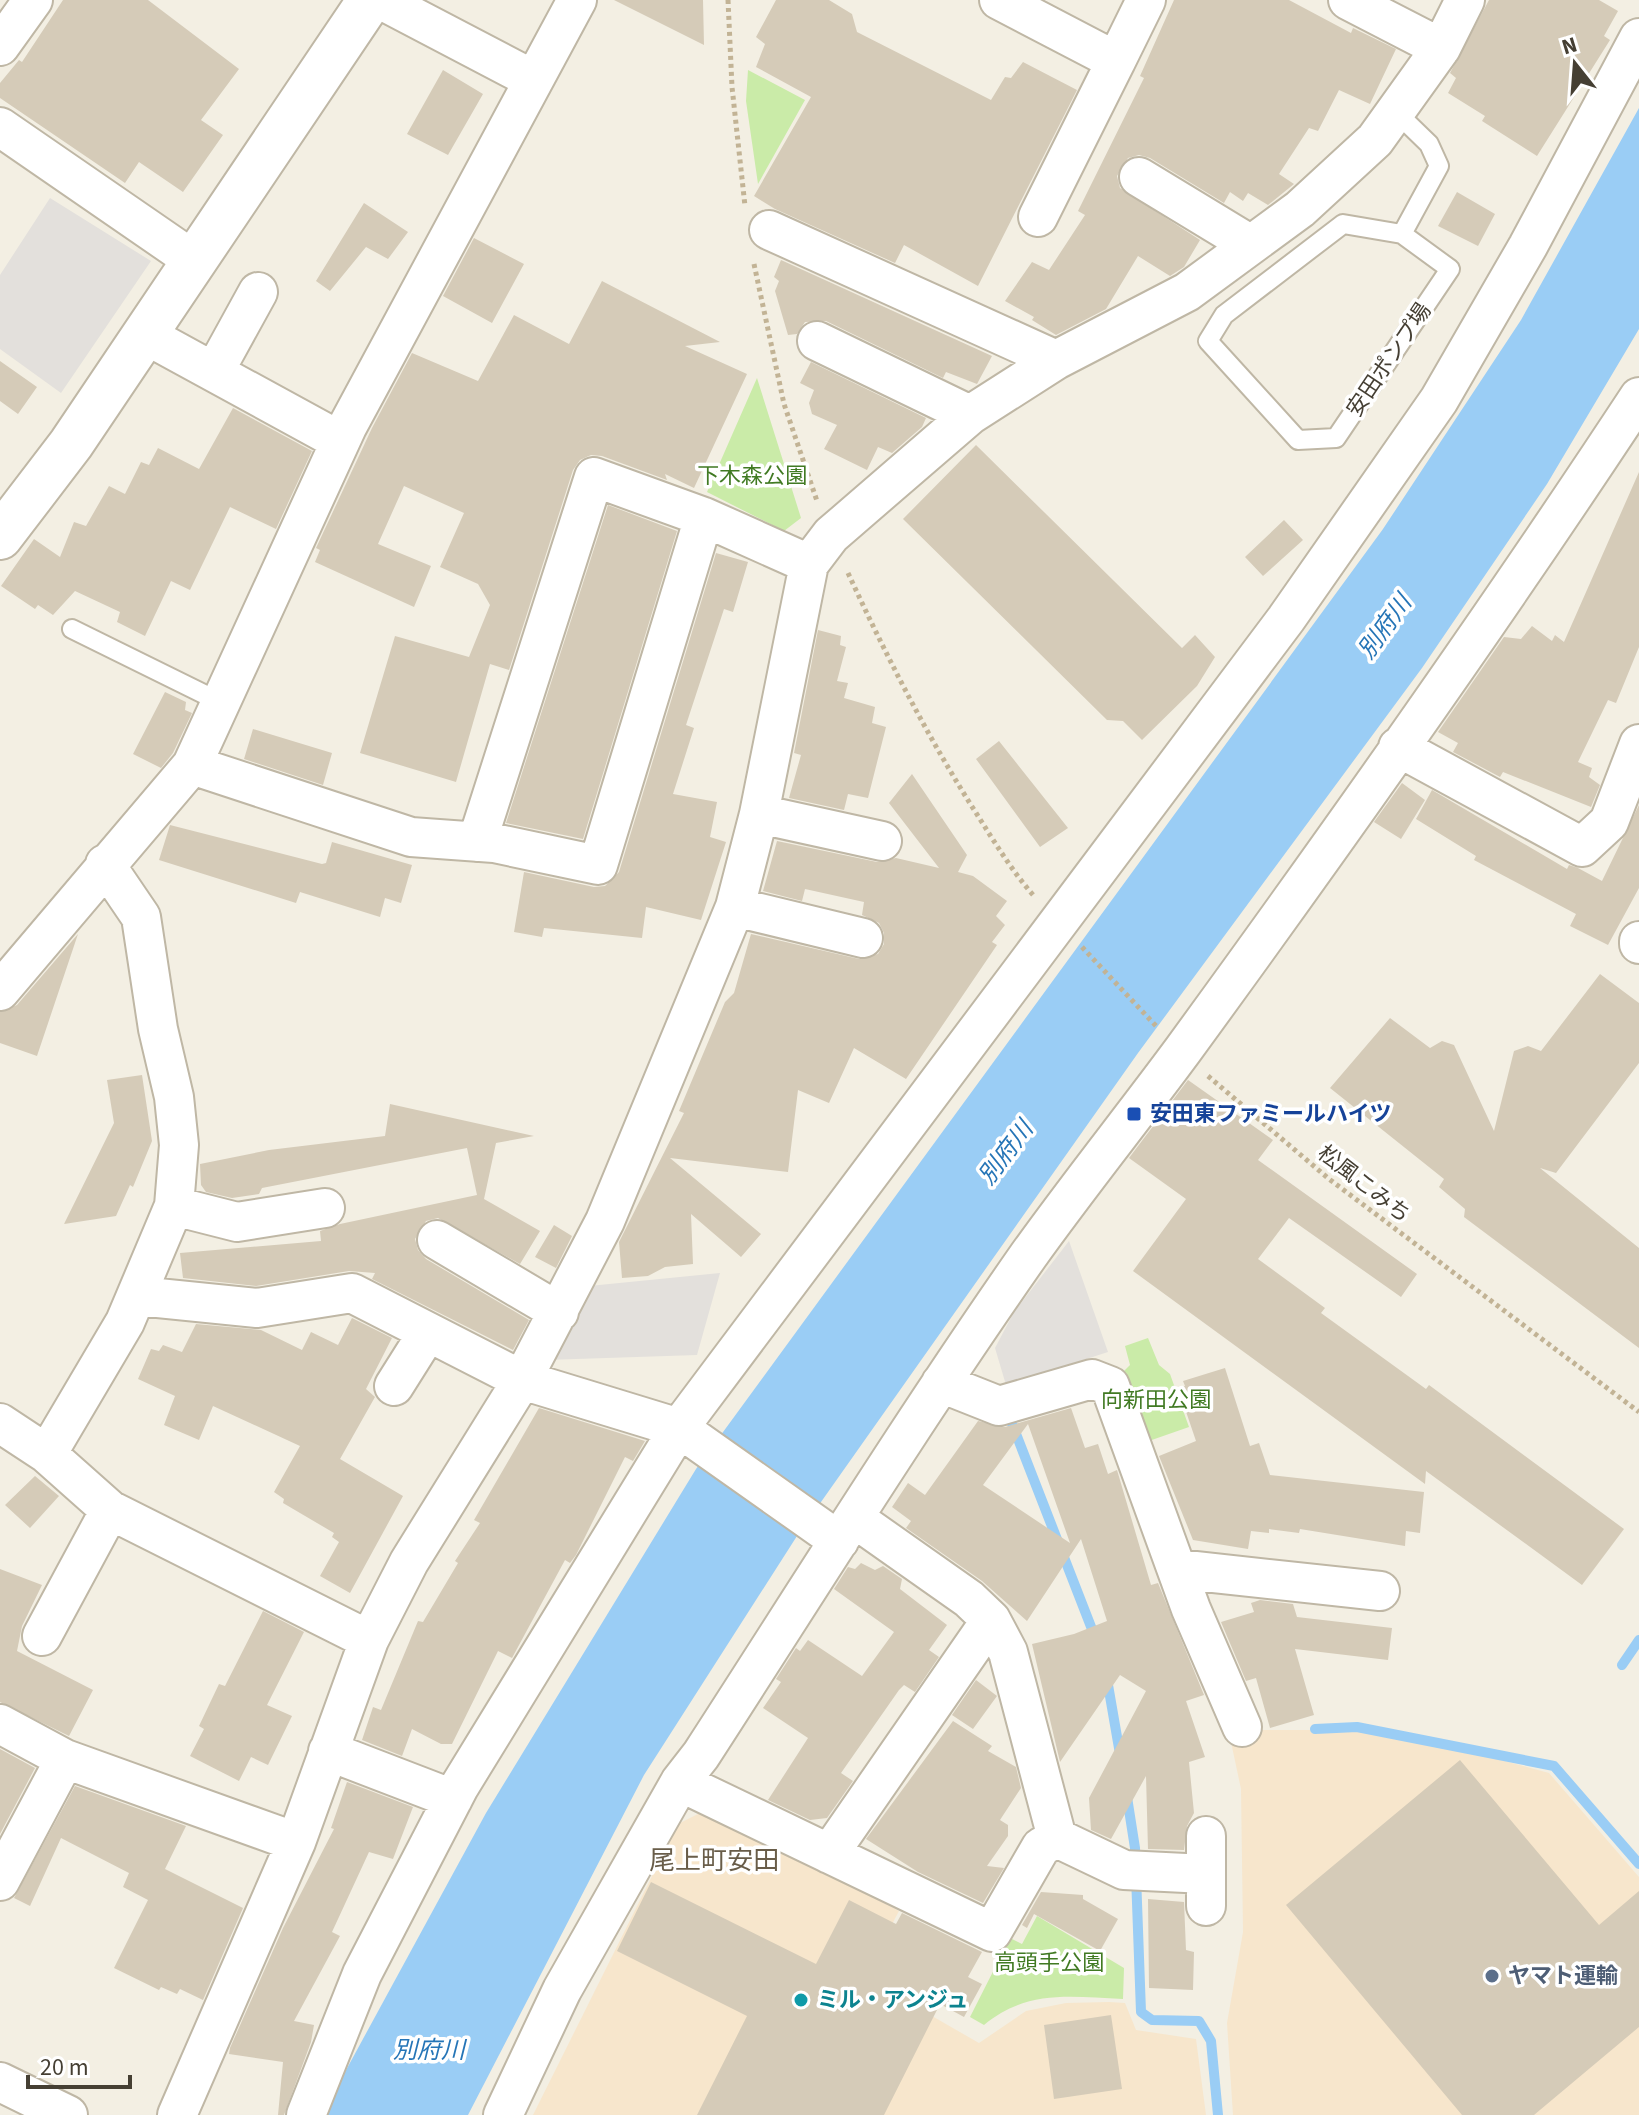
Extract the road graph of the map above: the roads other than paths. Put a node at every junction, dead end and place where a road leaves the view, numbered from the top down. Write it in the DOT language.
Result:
graph roads {
  1 [pos="33,0"];
  2 [pos="370,0"];
  3 [pos="381,0"];
  4 [pos="577,0"];
  5 [pos="999,0"];
  6 [pos="1146,0"];
  7 [pos="1348,0"];
  8 [pos="1465,0"];
  9 [pos="1639,38"];
  10 [pos="0,46"];
  11 [pos="1441,48"];
  12 [pos="1116,61"];
  13 [pos="534,80"];
  14 [pos="1396,112"];
  15 [pos="0,127"];
  16 [pos="1139,177"];
  17 [pos="1038,217"];
  18 [pos="769,230"];
  19 [pos="1402,234"];
  20 [pos="1251,245"];
  21 [pos="196,262"];
  22 [pos="258,292"];
  23 [pos="146,335"];
  24 [pos="817,341"];
  25 [pos="1056,360"];
  26 [pos="214,372"];
  27 [pos="1639,397"];
  28 [pos="970,415"];
  29 [pos="340,441"];
  30 [pos="704,517"];
  31 [pos="0,537"];
  32 [pos="809,564"];
  33 [pos="72,629"];
  34 [pos="220,702"];
  35 [pos="1639,744"];
  36 [pos="1398,747"];
  37 [pos="192,765"];
  38 [pos="759,814"];
  39 [pos="882,841"];
  40 [pos="477,842"];
  41 [pos="105,864"];
  42 [pos="735,907"];
  43 [pos="863,938"];
  44 [pos="0,991"];
  45 [pos="174,1206"];
  46 [pos="325,1208"];
  47 [pos="437,1240"];
  48 [pos="138,1296"];
  49 [pos="559,1312"];
  50 [pos="428,1332"];
  51 [pos="522,1380"];
  52 [pos="941,1383"];
  53 [pos="394,1386"];
  54 [pos="0,1423"];
  55 [pos="679,1428"];
  56 [pos="47,1454"];
  57 [pos="110,1510"];
  58 [pos="847,1530"];
  59 [pos="1177,1569"];
  60 [pos="1380,1591"];
  61 [pos="991,1620"];
  62 [pos="42,1636"];
  63 [pos="369,1640"];
  64 [pos="0,1724"];
  65 [pos="1242,1727"];
  66 [pos="328,1751"];
  67 [pos="65,1759"];
  68 [pos="680,1782"];
  69 [pos="453,1799"];
  70 [pos="1206,1836"];
  71 [pos="1057,1838"];
  72 [pos="296,1842"];
  73 [pos="829,1854"];
  74 [pos="0,1881"];
  75 [pos="0,2082"];
  76 [pos="68,2115"];
  77 [pos="177,2115"];
  78 [pos="306,2115"];
  79 [pos="503,2115"];
  1 -- 10 [label="street"];
  2 -- 21 [label="street"];
  3 -- 13 [label="street"];
  4 -- 13 [label="street"];
  5 -- 12 [label="street"];
  6 -- 12 [label="street"];
  7 -- 11 [label="street"];
  8 -- 11 [label="street"];
  9 -- 55 [label="street"];
  11 -- 14 [label="street"];
  12 -- 17 [label="street"];
  13 -- 29 [label="street"];
  14 -- 19 [label="lane"];
  14 -- 20 [label="street"];
  15 -- 21 [label="street"];
  16 -- 20 [label="street"];
  18 -- 25 [label="street"];
  19 -- 19 [label="lane, 安田ポンプ場"];
  20 -- 25 [label="street"];
  21 -- 23 [label="street"];
  22 -- 26 [label="street"];
  23 -- 26 [label="street"];
  23 -- 31 [label="street"];
  24 -- 28 [label="street"];
  25 -- 28 [label="street"];
  26 -- 29 [label="street"];
  27 -- 36 [label="street"];
  28 -- 32 [label="street"];
  29 -- 34 [label="street"];
  30 -- 32 [label="street"];
  30 -- 40 [label="street"];
  30 -- 40 [label="street"];
  32 -- 38 [label="street"];
  33 -- 34 [label="lane"];
  34 -- 37 [label="street"];
  35 -- 36 [label="street"];
  36 -- 52 [label="street"];
  37 -- 40 [label="street"];
  37 -- 41 [label="street"];
  38 -- 39 [label="street"];
  38 -- 42 [label="street"];
  41 -- 44 [label="street"];
  41 -- 45 [label="street"];
  42 -- 43 [label="street"];
  42 -- 49 [label="street"];
  45 -- 46 [label="street"];
  45 -- 48 [label="street"];
  47 -- 49 [label="street"];
  48 -- 50 [label="street"];
  48 -- 56 [label="street"];
  49 -- 51 [label="street"];
  50 -- 51 [label="street"];
  50 -- 53 [label="street"];
  51 -- 55 [label="street"];
  51 -- 63 [label="street"];
  52 -- 58 [label="street"];
  52 -- 59 [label="street"];
  54 -- 56 [label="street"];
  55 -- 58 [label="street"];
  55 -- 69 [label="street"];
  56 -- 57 [label="street"];
  57 -- 62 [label="street"];
  57 -- 63 [label="street"];
  58 -- 61 [label="street"];
  58 -- 68 [label="street"];
  59 -- 60 [label="street"];
  59 -- 65 [label="street"];
  61 -- 71 [label="street"];
  61 -- 73 [label="street"];
  63 -- 66 [label="street"];
  64 -- 67 [label="street"];
  66 -- 69 [label="street"];
  66 -- 72 [label="street"];
  67 -- 72 [label="street"];
  67 -- 74 [label="street"];
  68 -- 73 [label="street"];
  68 -- 79 [label="street"];
  69 -- 78 [label="street"];
  70 -- 71 [label="street"];
  71 -- 73 [label="street"];
  72 -- 77 [label="street"];
  75 -- 76 [label="street"];
}
